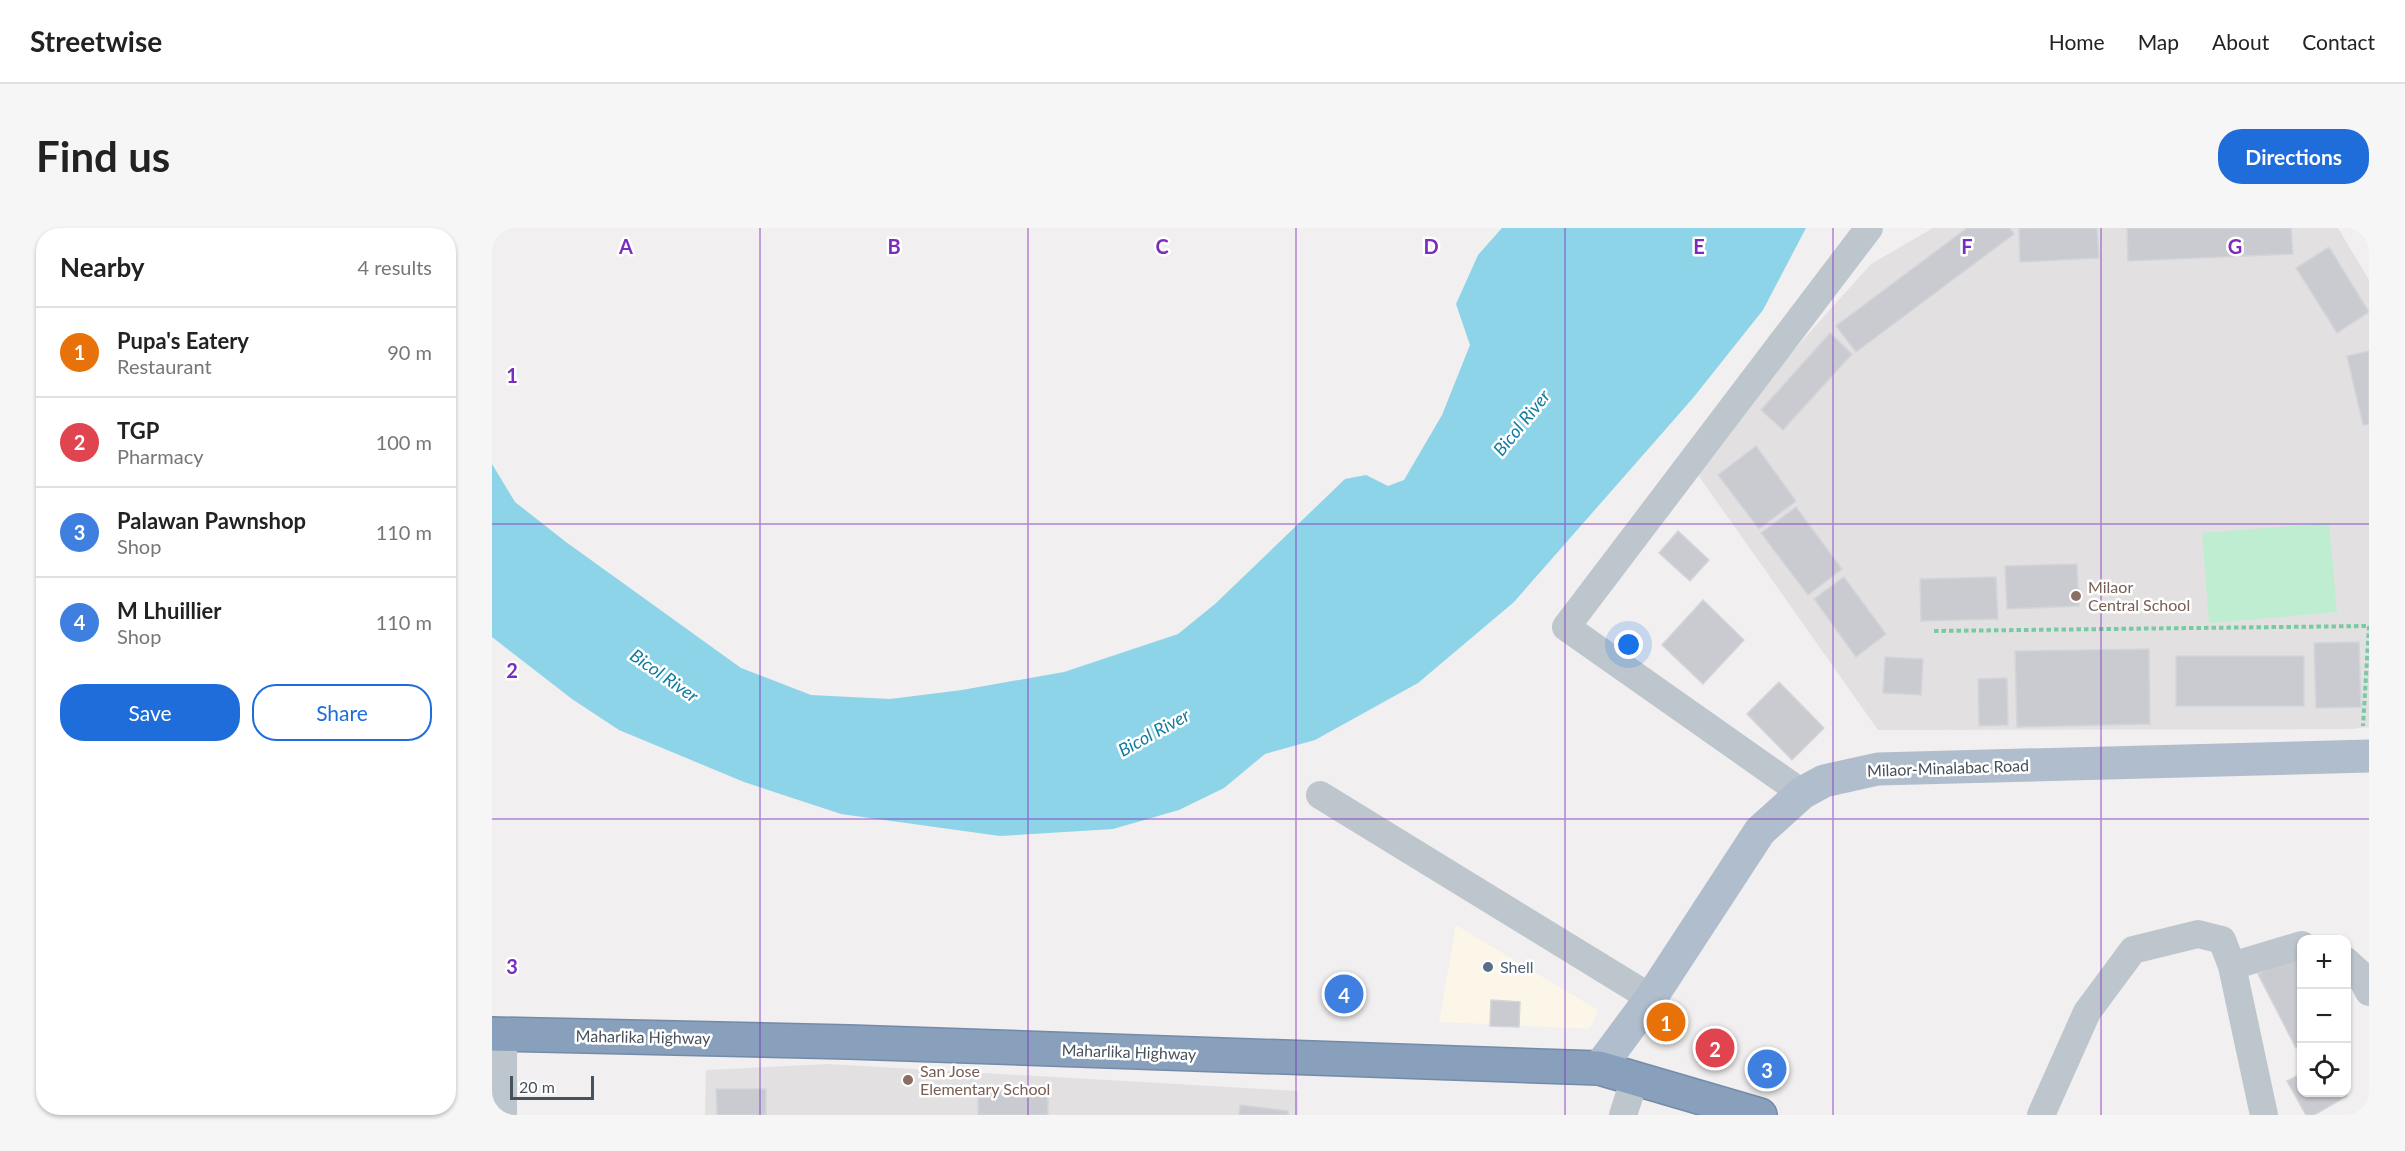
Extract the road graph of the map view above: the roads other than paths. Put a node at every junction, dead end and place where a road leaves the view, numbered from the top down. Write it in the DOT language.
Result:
graph roads {
  1 [pos="1869,228"];
  2 [pos="2365,756"];
  3 [pos="1802,793"];
  4 [pos="1320,795"];
  5 [pos="2297,946"];
  6 [pos="2232,966"];
  7 [pos="2351,966"];
  8 [pos="2369,992"];
  9 [pos="1651,998"];
  10 [pos="498,1034"];
  11 [pos="1599,1068"];
  12 [pos="1635,1078"];
  13 [pos="503,1115"];
  14 [pos="1623,1115"];
  15 [pos="1760,1115"];
  16 [pos="2041,1115"];
  17 [pos="2264,1115"];
  1 -- 3 [label="street"];
  2 -- 3 [label="main road, Milaor-Minalabac Road"];
  3 -- 9 [label="main road, Milaor-Minalabac Road"];
  4 -- 9 [label="street"];
  5 -- 6 [label="street"];
  6 -- 16 [label="street"];
  6 -- 17 [label="street"];
  7 -- 8 [label="street"];
  9 -- 11 [label="main road, Milaor-Minalabac Road"];
  10 -- 11 [label="highway, Maharlika Highway"];
  10 -- 13 [label="street"];
  11 -- 12 [label="highway, Maharlika Highway"];
  12 -- 14 [label="street"];
  12 -- 15 [label="highway, Maharlika Highway"];
}
